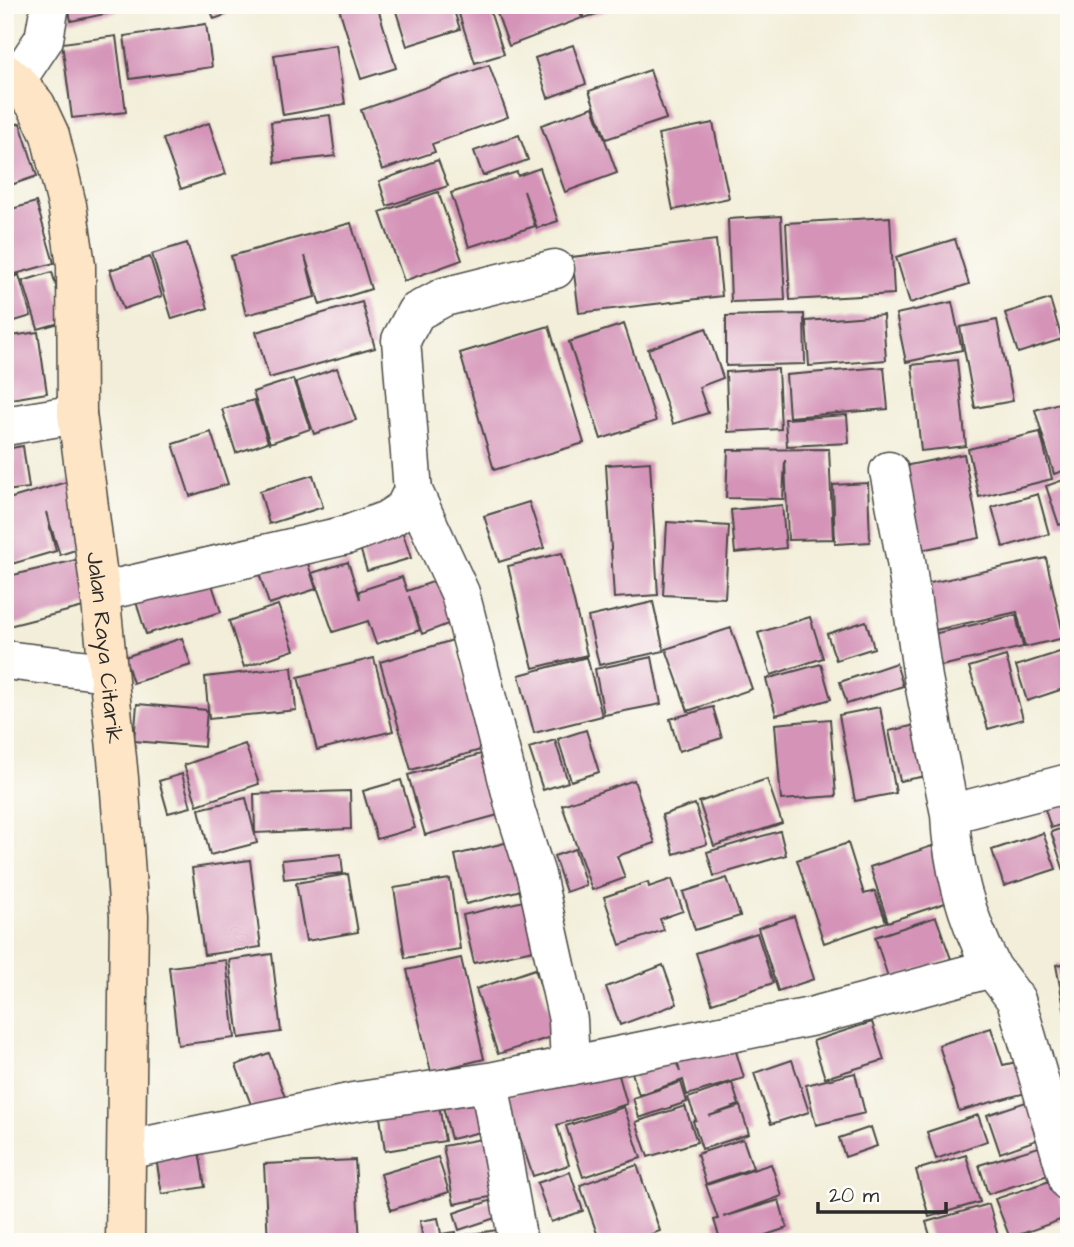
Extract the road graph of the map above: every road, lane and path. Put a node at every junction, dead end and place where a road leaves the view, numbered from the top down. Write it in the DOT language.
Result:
graph roads {
  1 [pos="50,5"];
  2 [pos="10,77"];
  3 [pos="555,269"];
  4 [pos="77,414"];
  5 [pos="5,426"];
  6 [pos="889,471"];
  7 [pos="413,491"];
  8 [pos="100,592"];
  9 [pos="5,660"];
  10 [pos="107,672"];
  11 [pos="1069,783"];
  12 [pos="950,814"];
  13 [pos="992,968"];
  14 [pos="570,1066"];
  15 [pos="489,1082"];
  16 [pos="1061,1127"];
  17 [pos="127,1150"];
  18 [pos="1069,1182"];
  19 [pos="125,1242"];
  20 [pos="518,1242"];
  1 -- 2 [label="street"];
  2 -- 4 [label="street, Jalan Raya Citarik"];
  3 -- 7 [label="street"];
  4 -- 5 [label="street"];
  4 -- 8 [label="street, Jalan Raya Citarik"];
  6 -- 12 [label="street"];
  7 -- 8 [label="street"];
  7 -- 14 [label="street"];
  8 -- 10 [label="street, Jalan Raya Citarik"];
  9 -- 10 [label="street"];
  10 -- 17 [label="street, Jalan Raya Citarik"];
  11 -- 12 [label="street"];
  12 -- 13 [label="street"];
  13 -- 14 [label="street"];
  13 -- 16 [label="street"];
  14 -- 15 [label="street"];
  15 -- 17 [label="street"];
  15 -- 20 [label="street"];
  16 -- 18 [label="street"];
  17 -- 19 [label="street, Jalan Raya Citarik"];
}
